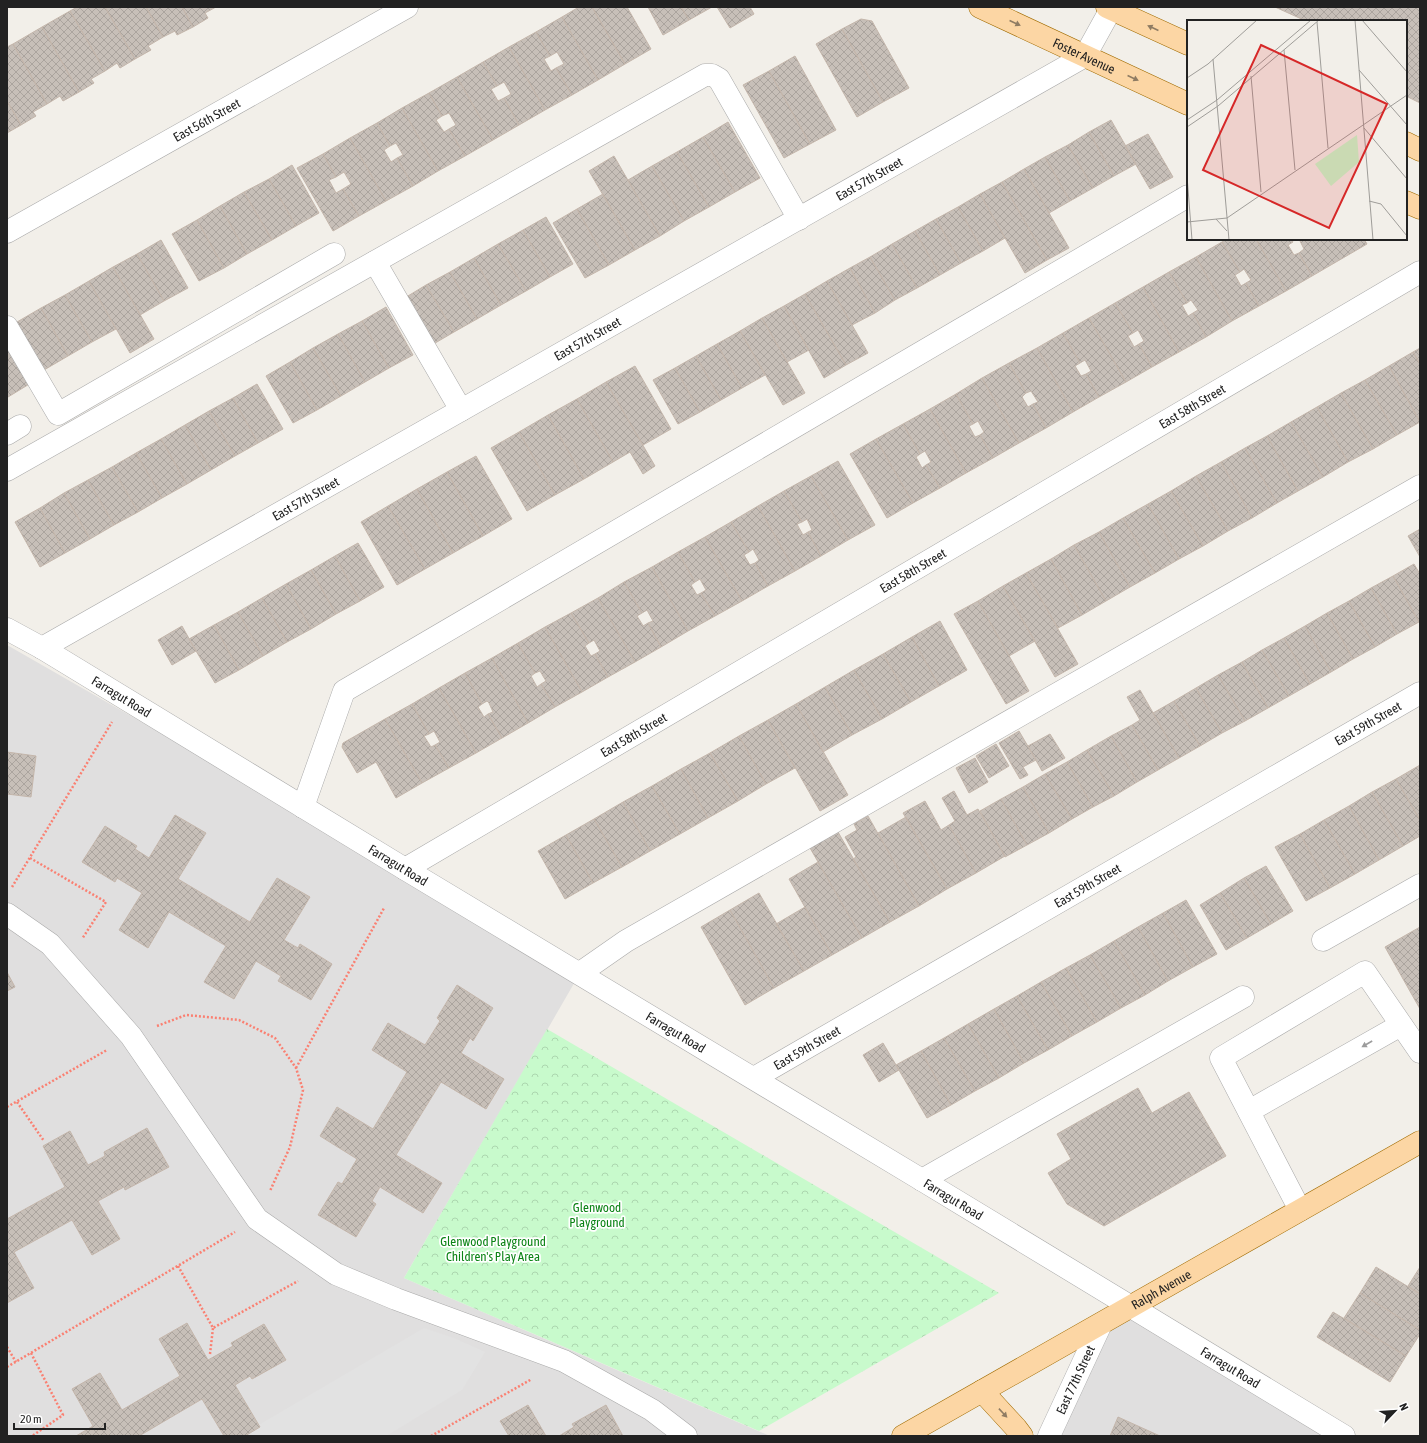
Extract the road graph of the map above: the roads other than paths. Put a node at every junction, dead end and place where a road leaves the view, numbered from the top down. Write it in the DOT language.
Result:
graph roads {
  1 [pos="407,7"];
  2 [pos="980,7"];
  3 [pos="1109,8"];
  4 [pos="1187,44"];
  5 [pos="1085,56"];
  6 [pos="1187,104"];
  7 [pos="1407,144"];
  8 [pos="1420,150"];
  9 [pos="1187,197"];
  10 [pos="1407,202"];
  11 [pos="1420,208"];
  12 [pos="799,219"];
  13 [pos="7,232"];
  14 [pos="334,254"];
  15 [pos="375,262"];
  16 [pos="1420,272"];
  17 [pos="7,327"];
  18 [pos="461,410"];
  19 [pos="7,470"];
  20 [pos="1420,486"];
  21 [pos="7,629"];
  22 [pos="42,648"];
  23 [pos="1420,693"];
  24 [pos="303,807"];
  25 [pos="405,869"];
  26 [pos="1420,885"];
  27 [pos="7,914"];
  28 [pos="1323,940"];
  29 [pos="580,973"];
  30 [pos="1244,997"];
  31 [pos="1401,1025"];
  32 [pos="1420,1052"];
  33 [pos="754,1078"];
  34 [pos="1249,1111"];
  35 [pos="1420,1142"];
  36 [pos="922,1180"];
  37 [pos="1300,1210"];
  38 [pos="1130,1307"];
  39 [pos="1101,1324"];
  40 [pos="982,1391"];
  41 [pos="686,1436"];
  42 [pos="903,1436"];
  43 [pos="1022,1436"];
  44 [pos="1049,1436"];
  45 [pos="1344,1436"];
  1 -- 13 [label="street, East 56th Street"];
  2 -- 5 [label="main road, Foster Avenue, one-way"];
  4 -- 3 [label="main road, one-way"];
  3 -- 5 [label="street"];
  5 -- 6 [label="main road, Foster Avenue, one-way"];
  5 -- 12 [label="street, East 57th Street"];
  7 -- 8 [label="main road"];
  9 -- 24 [label="street"];
  10 -- 11 [label="main road"];
  12 -- 15 [label="street"];
  12 -- 18 [label="street, East 57th Street"];
  14 -- 17 [label="street"];
  15 -- 18 [label="street"];
  15 -- 19 [label="street"];
  16 -- 25 [label="street, East 58th Street"];
  18 -- 22 [label="street, East 57th Street"];
  20 -- 29 [label="street"];
  21 -- 22 [label="street, Farragut Road"];
  22 -- 24 [label="street, Farragut Road"];
  23 -- 33 [label="street, East 59th Street"];
  24 -- 25 [label="street, Farragut Road"];
  25 -- 29 [label="street, Farragut Road"];
  26 -- 28 [label="street"];
  27 -- 41 [label="street"];
  29 -- 33 [label="street, Farragut Road"];
  30 -- 36 [label="street"];
  31 -- 32 [label="street"];
  31 -- 34 [label="street, one-way"];
  31 -- 34 [label="street"];
  33 -- 36 [label="street, Farragut Road"];
  34 -- 37 [label="street"];
  35 -- 37 [label="main road, Ralph Avenue"];
  36 -- 38 [label="street, Farragut Road"];
  37 -- 38 [label="main road, Ralph Avenue"];
  38 -- 39 [label="main road, Ralph Avenue"];
  38 -- 45 [label="street, Farragut Road"];
  39 -- 40 [label="main road, Ralph Avenue"];
  39 -- 44 [label="street, East 77th Street"];
  40 -- 42 [label="main road, Ralph Avenue"];
  40 -- 43 [label="main road, one-way"];
}
